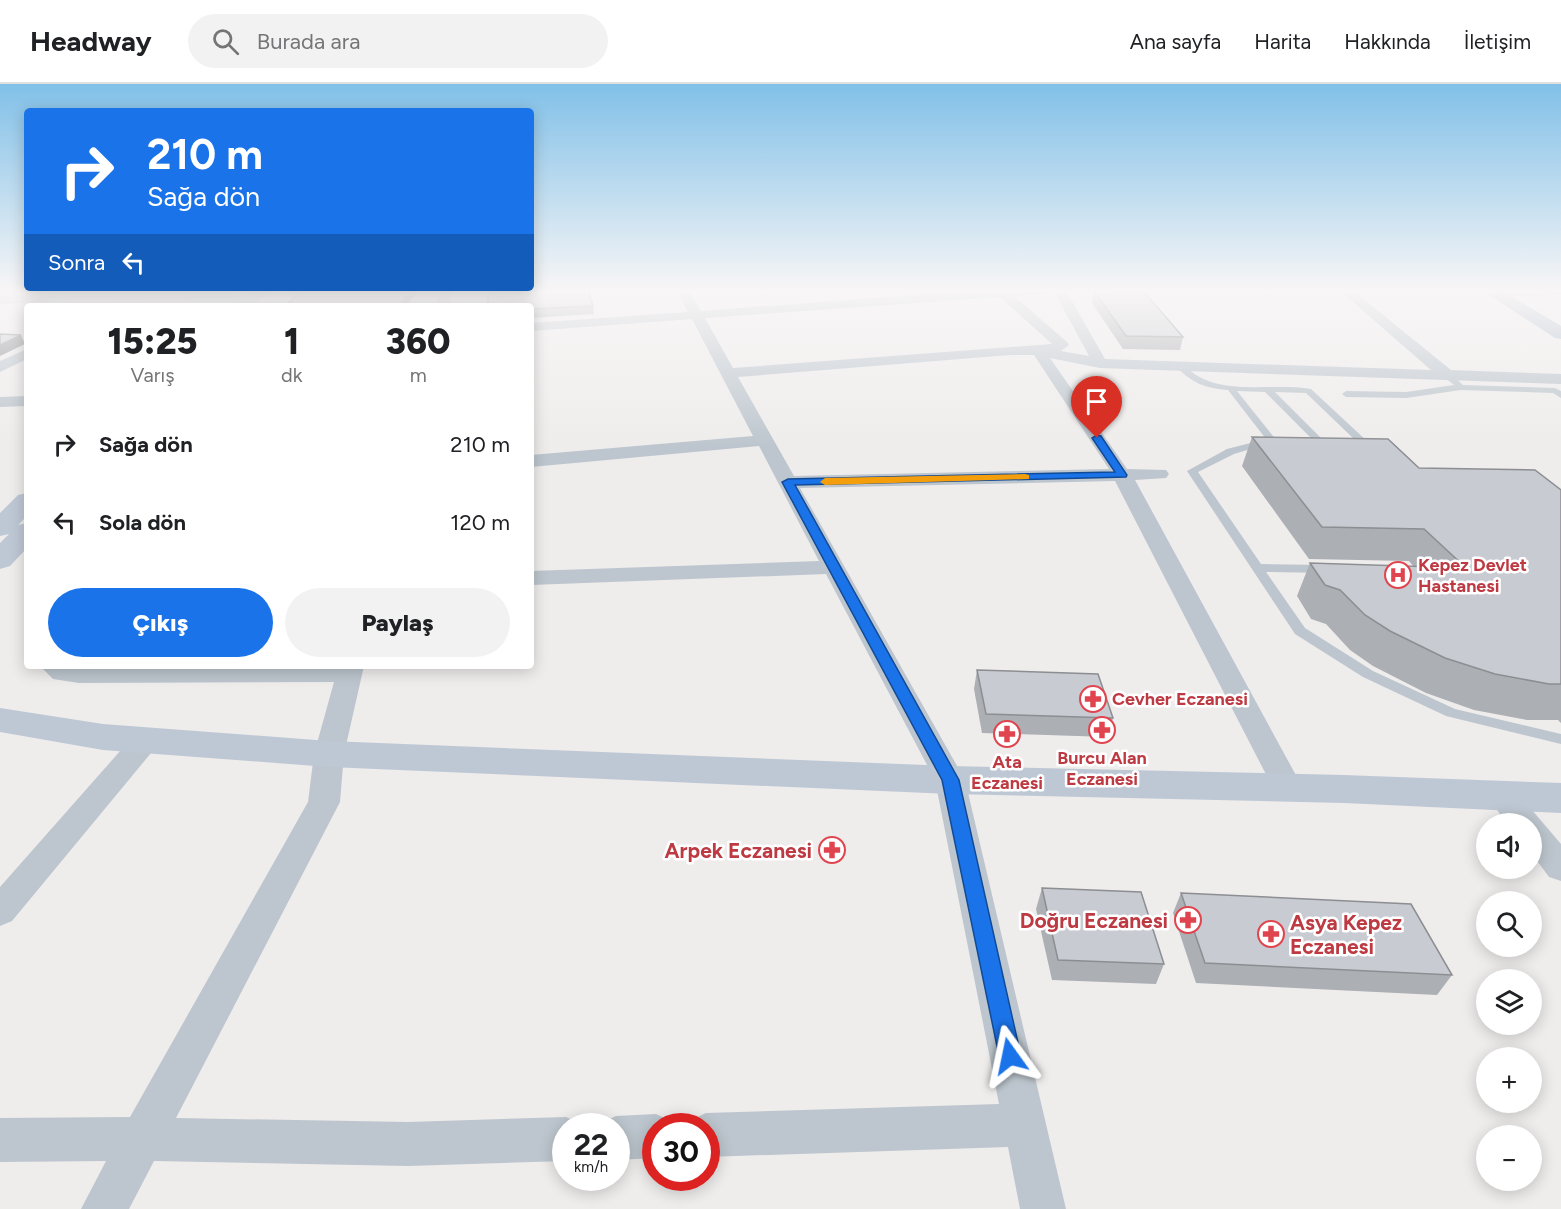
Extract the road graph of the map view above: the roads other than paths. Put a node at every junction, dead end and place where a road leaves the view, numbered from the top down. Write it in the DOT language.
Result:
graph roads {
  1 [pos="711,342"];
  2 [pos="1058,342"];
  3 [pos="1088,342"];
  4 [pos="1407,342"];
  5 [pos="1038,351"];
  6 [pos="24,355"];
  7 [pos="1100,363"];
  8 [pos="1180,366"];
  9 [pos="0,367"];
  10 [pos="728,373"];
  11 [pos="1447,375"];
  12 [pos="1561,379"];
  13 [pos="1461,387"];
  14 [pos="1231,389"];
  15 [pos="1268,390"];
  16 [pos="1346,394"];
  17 [pos="1561,395"];
  18 [pos="24,401"];
  19 [pos="0,402"];
  20 [pos="765,440"];
  21 [pos="1307,441"];
  22 [pos="1319,441"];
  23 [pos="1330,442"];
  24 [pos="1341,442"];
  25 [pos="534,461"];
  26 [pos="1159,474"];
  27 [pos="1122,475"];
  28 [pos="788,482"];
  29 [pos="24,510"];
  30 [pos="14,540"];
  31 [pos="834,567"];
  32 [pos="1259,568"];
  33 [pos="1340,569"];
  34 [pos="534,578"];
  35 [pos="57,669"];
  36 [pos="350,670"];
  37 [pos="0,720"];
  38 [pos="104,737"];
  39 [pos="1561,739"];
  40 [pos="146,740"];
  41 [pos="0,744"];
  42 [pos="329,754"];
  43 [pos="950,780"];
  44 [pos="1289,790"];
  45 [pos="1561,798"];
  46 [pos="1514,810"];
  47 [pos="1542,844"];
  48 [pos="1561,868"];
  49 [pos="0,911"];
  50 [pos="1025,1125"];
  51 [pos="720,1135"];
  52 [pos="141,1139"];
  53 [pos="552,1139"];
  54 [pos="0,1140"];
  55 [pos="104,1209"];
  56 [pos="1043,1209"];
  1 -- 10 [label="street"];
  2 -- 5 [label="street"];
  3 -- 7 [label="street"];
  4 -- 11 [label="street"];
  5 -- 7 [label="street"];
  5 -- 10 [label="street"];
  5 -- 27 [label="street"];
  6 -- 9 [label="street"];
  7 -- 8 [label="street"];
  8 -- 11 [label="street"];
  8 -- 14 [label="lane"];
  10 -- 20 [label="street"];
  11 -- 12 [label="street"];
  11 -- 13 [label="lane"];
  13 -- 16 [label="lane"];
  13 -- 17 [label="lane"];
  14 -- 15 [label="lane"];
  14 -- 32 [label="lane"];
  15 -- 22 [label="lane"];
  15 -- 24 [label="lane"];
  18 -- 19 [label="street"];
  20 -- 25 [label="street"];
  20 -- 28 [label="street"];
  21 -- 22 [label="lane"];
  22 -- 23 [label="lane"];
  26 -- 27 [label="street"];
  27 -- 28 [label="street"];
  27 -- 44 [label="street"];
  28 -- 31 [label="street"];
  29 -- 30 [label="street"];
  31 -- 34 [label="street"];
  31 -- 43 [label="street"];
  32 -- 33 [label="lane"];
  32 -- 39 [label="lane"];
  35 -- 36 [label="street"];
  36 -- 42 [label="street"];
  37 -- 38 [label="street"];
  38 -- 40 [label="street"];
  38 -- 41 [label="street"];
  40 -- 42 [label="street"];
  40 -- 49 [label="street"];
  42 -- 43 [label="street"];
  42 -- 52 [label="street"];
  43 -- 44 [label="street"];
  43 -- 50 [label="street"];
  44 -- 46 [label="street"];
  45 -- 46 [label="street"];
  47 -- 48 [label="street"];
  50 -- 51 [label="street"];
  50 -- 56 [label="street"];
  52 -- 53 [label="street"];
  52 -- 54 [label="street"];
  52 -- 55 [label="street"];
}
